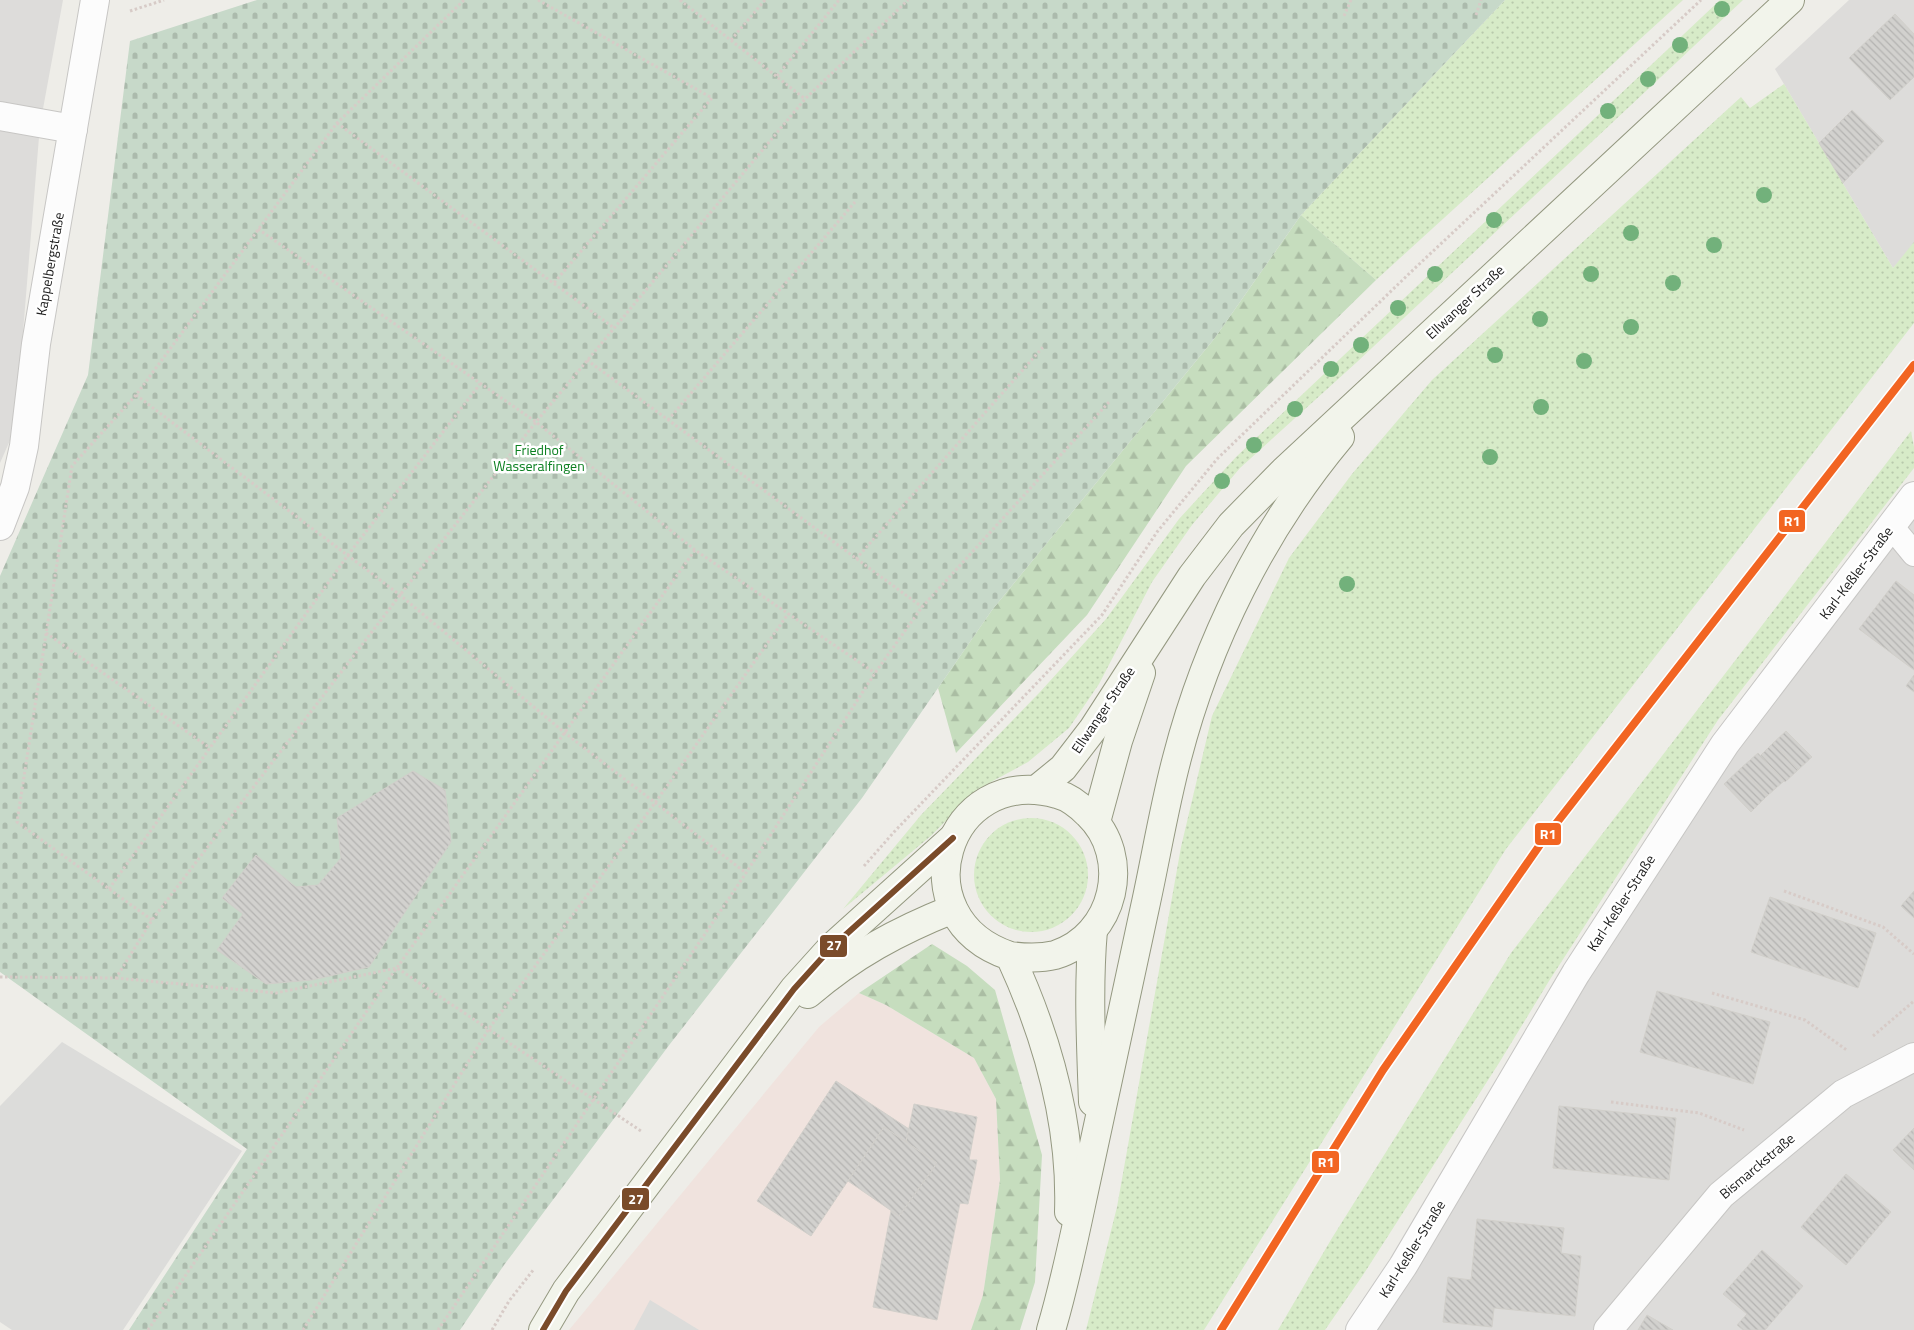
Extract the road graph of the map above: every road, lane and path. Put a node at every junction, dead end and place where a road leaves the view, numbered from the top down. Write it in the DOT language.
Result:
graph roads {
  1 [pos="96,0"];
  2 [pos="464,0"];
  3 [pos="538,0"];
  4 [pos="680,0"];
  5 [pos="765,0"];
  6 [pos="839,0"];
  7 [pos="908,0"];
  8 [pos="1351,0"];
  9 [pos="1481,0"];
  10 [pos="1701,0"];
  11 [pos="1790,0"];
  12 [pos="1476,15"];
  13 [pos="1344,16"];
  14 [pos="731,40"];
  15 [pos="777,76"];
  16 [pos="805,98"];
  17 [pos="0,116"];
  18 [pos="337,123"];
  19 [pos="73,129"];
  20 [pos="856,202"];
  21 [pos="258,230"];
  22 [pos="554,284"];
  23 [pos="614,328"];
  24 [pos="1043,347"];
  25 [pos="1406,356"];
  26 [pos="587,360"];
  27 [pos="480,384"];
  28 [pos="136,395"];
  29 [pos="1110,401"];
  30 [pos="668,420"];
  31 [pos="536,422"];
  32 [pos="1914,496"];
  33 [pos="0,526"];
  34 [pos="1891,526"];
  35 [pos="695,550"];
  36 [pos="1914,554"];
  37 [pos="348,555"];
  38 [pos="856,559"];
  39 [pos="400,595"];
  40 [pos="922,607"];
  41 [pos="788,614"];
  42 [pos="1161,623"];
  43 [pos="46,633"];
  44 [pos="875,673"];
  45 [pos="565,733"];
  46 [pos="210,748"];
  47 [pos="1036,790"];
  48 [pos="655,803"];
  49 [pos="1096,822"];
  50 [pos="953,838"];
  51 [pos="862,870"];
  52 [pos="746,874"];
  53 [pos="109,889"];
  54 [pos="1784,892"];
  55 [pos="953,909"];
  56 [pos="152,920"];
  57 [pos="1093,930"];
  58 [pos="1914,954"];
  59 [pos="1010,956"];
  60 [pos="396,968"];
  61 [pos="0,977"];
  62 [pos="116,978"];
  63 [pos="1712,993"];
  64 [pos="488,1030"];
  65 [pos="750,1047"];
  66 [pos="1851,1054"];
  67 [pos="1914,1057"];
  68 [pos="594,1100"];
  69 [pos="1611,1102"];
  70 [pos="647,1124"];
  71 [pos="1746,1130"];
  72 [pos="641,1132"];
  73 [pos="635,1139"];
  74 [pos="1093,1149"];
  75 [pos="539,1263"];
  76 [pos="1060,1298"];
  77 [pos="148,1330"];
  78 [pos="303,1330"];
  79 [pos="438,1330"];
  80 [pos="492,1330"];
  81 [pos="543,1330"];
  82 [pos="1051,1330"];
  83 [pos="1360,1330"];
  84 [pos="1608,1330"];
  1 -- 19 [label="street, Kappelbergstraße"];
  2 -- 18 [label="path"];
  3 -- 22 [label="path"];
  4 -- 14 [label="path"];
  5 -- 14 [label="path"];
  6 -- 15 [label="path"];
  7 -- 16 [label="path"];
  8 -- 13 [label="path"];
  9 -- 12 [label="path"];
  10 -- 51 [label="path"];
  11 -- 25 [label="main road, Ellwanger Straße"];
  14 -- 15 [label="path"];
  15 -- 16 [label="path"];
  16 -- 23 [label="path"];
  17 -- 19 [label="street"];
  18 -- 21 [label="path"];
  18 -- 22 [label="path"];
  19 -- 33 [label="street, Kappelbergstraße"];
  20 -- 30 [label="path"];
  21 -- 27 [label="path"];
  21 -- 28 [label="path"];
  22 -- 23 [label="path"];
  23 -- 26 [label="path"];
  24 -- 38 [label="path"];
  25 -- 42 [label="main road, Ellwanger Straße"];
  25 -- 74 [label="main road"];
  26 -- 30 [label="path"];
  26 -- 31 [label="path"];
  27 -- 31 [label="path"];
  27 -- 37 [label="path"];
  28 -- 37 [label="path"];
  28 -- 43 [label="path"];
  29 -- 40 [label="path"];
  30 -- 38 [label="path"];
  31 -- 35 [label="path"];
  31 -- 39 [label="path"];
  32 -- 34 [label="street, Karl-Keßler-Straße"];
  34 -- 36 [label="lane"];
  34 -- 83 [label="street, Karl-Keßler-Straße"];
  35 -- 41 [label="path"];
  35 -- 45 [label="path"];
  37 -- 39 [label="path"];
  37 -- 46 [label="path"];
  38 -- 40 [label="path"];
  39 -- 45 [label="path"];
  39 -- 56 [label="path"];
  40 -- 44 [label="path"];
  41 -- 44 [label="path"];
  41 -- 48 [label="path"];
  42 -- 47 [label="main road, Ellwanger Straße"];
  42 -- 49 [label="main road, Ellwanger Straße"];
  43 -- 46 [label="path"];
  43 -- 53 [label="path"];
  44 -- 52 [label="path"];
  45 -- 48 [label="path"];
  45 -- 60 [label="path"];
  46 -- 53 [label="path"];
  47 -- 49 [label="main road"];
  47 -- 50 [label="main road"];
  48 -- 52 [label="path"];
  48 -- 64 [label="path"];
  49 -- 57 [label="main road"];
  50 -- 55 [label="main road"];
  50 -- 65 [label="main road"];
  52 -- 68 [label="path"];
  53 -- 56 [label="path"];
  54 -- 58 [label="path"];
  55 -- 59 [label="main road"];
  55 -- 65 [label="main road"];
  56 -- 62 [label="path"];
  57 -- 59 [label="main road"];
  57 -- 74 [label="main road"];
  59 -- 76 [label="main road"];
  60 -- 62 [label="path"];
  60 -- 64 [label="path"];
  60 -- 77 [label="path"];
  61 -- 62 [label="path"];
  63 -- 66 [label="path"];
  64 -- 68 [label="path"];
  64 -- 78 [label="path"];
  65 -- 81 [label="main road"];
  67 -- 84 [label="street, Bismarckstraße"];
  68 -- 72 [label="path"];
  68 -- 79 [label="path"];
  69 -- 71 [label="path"];
  70 -- 72 [label="path"];
  72 -- 73 [label="path"];
  74 -- 76 [label="main road"];
  75 -- 80 [label="path"];
  76 -- 82 [label="main road"];
}
